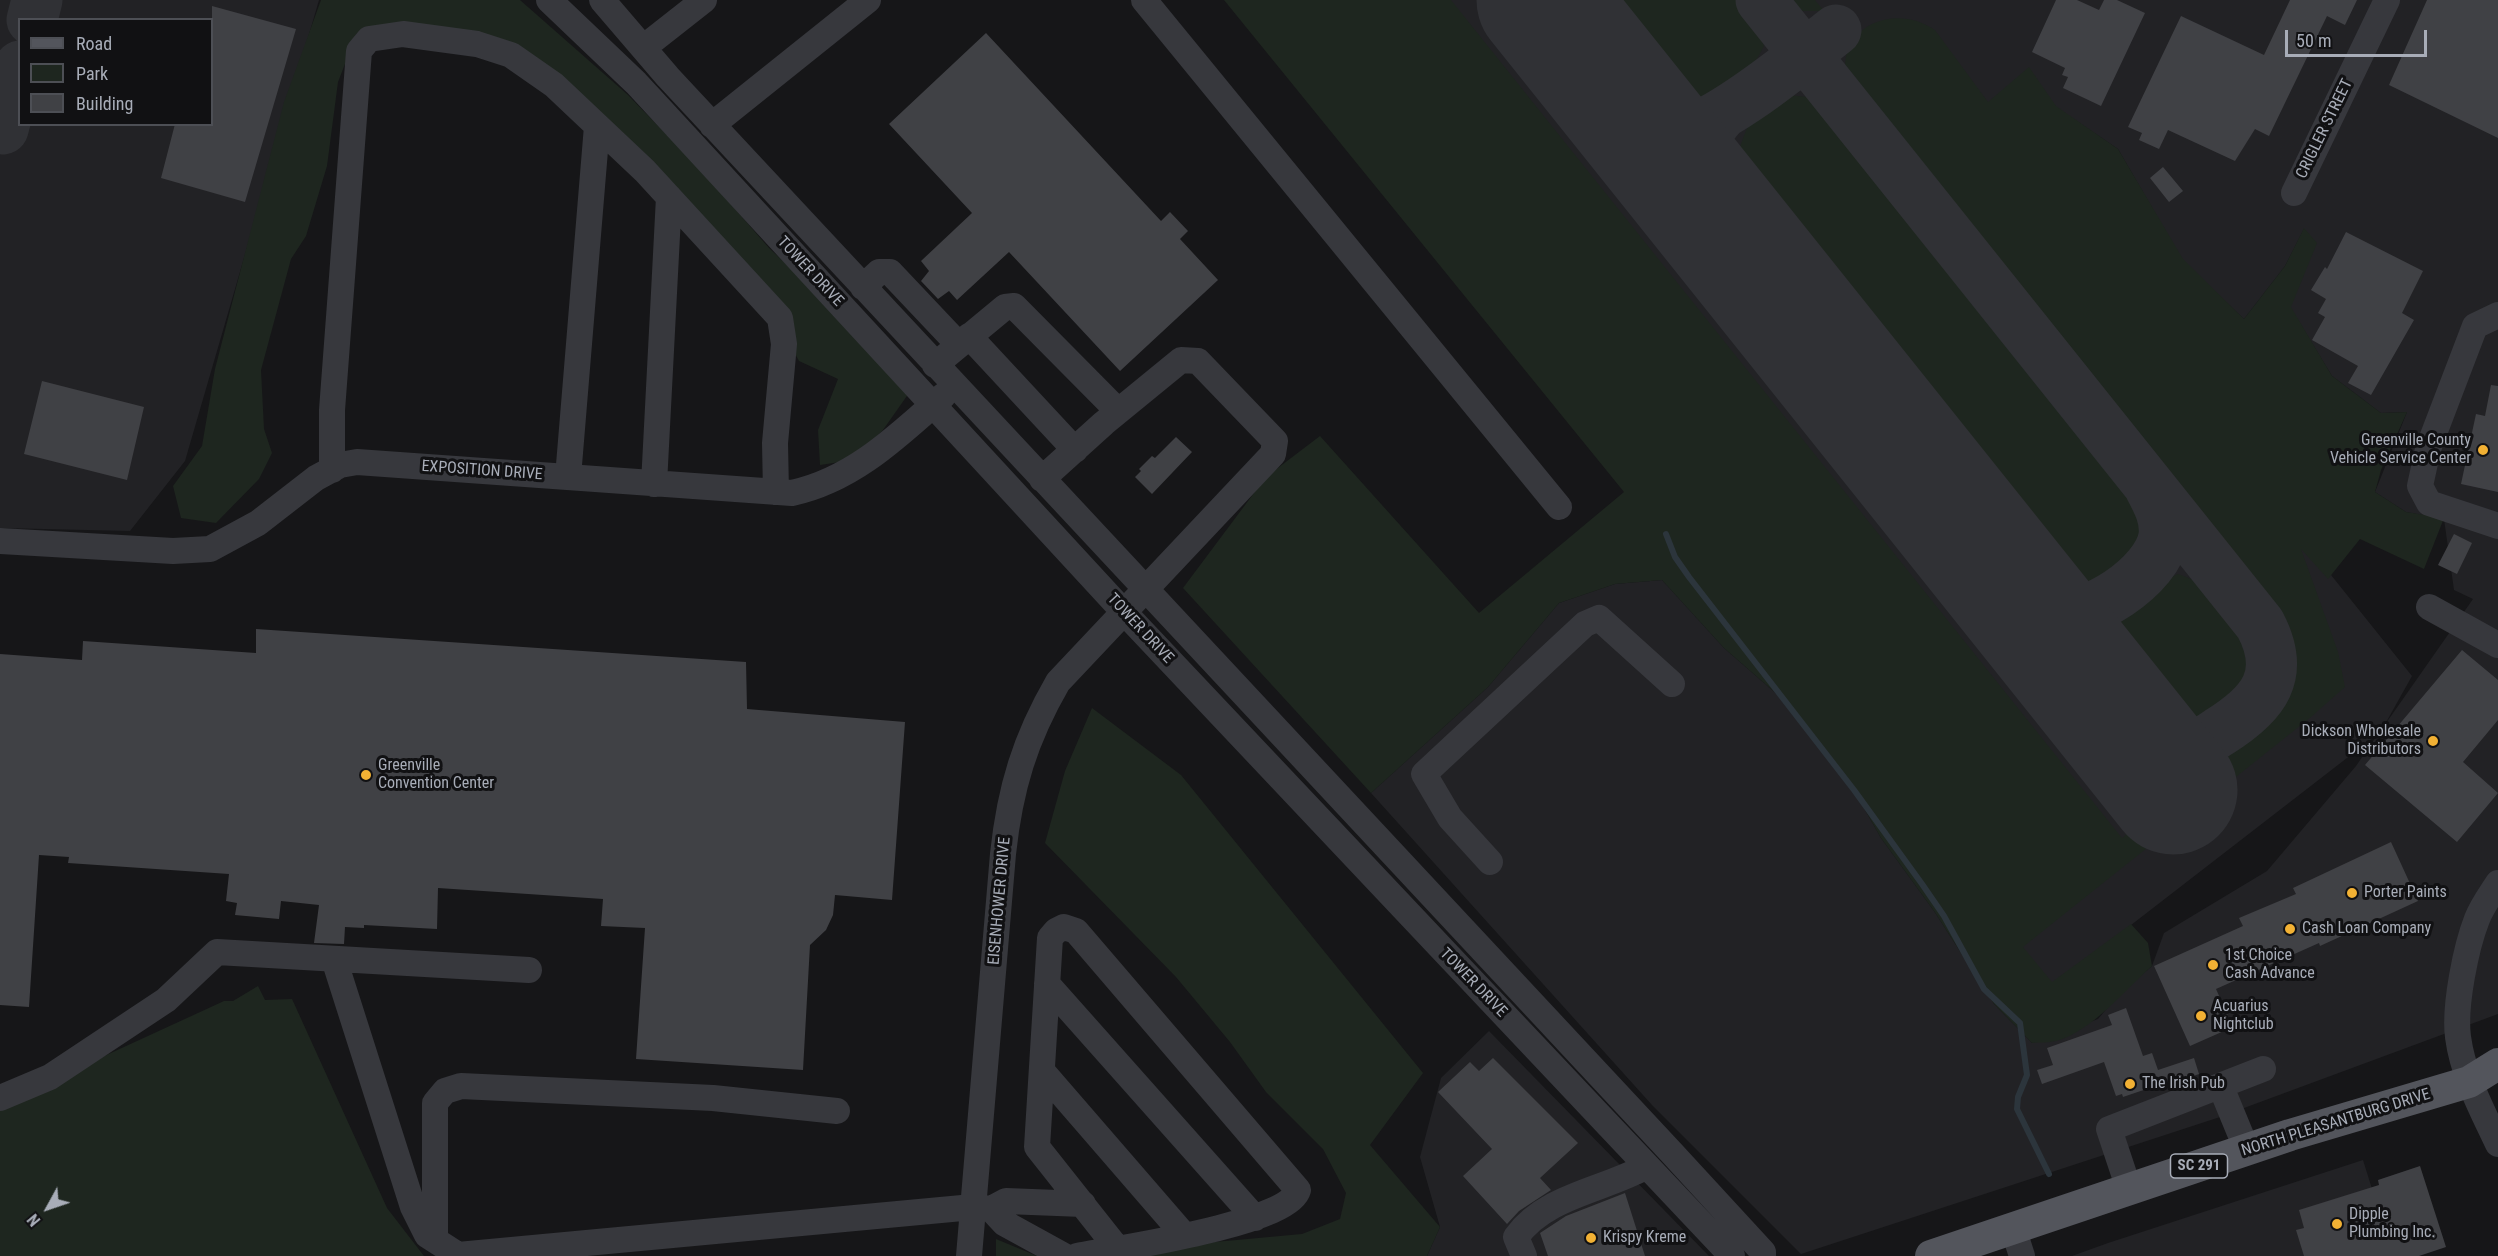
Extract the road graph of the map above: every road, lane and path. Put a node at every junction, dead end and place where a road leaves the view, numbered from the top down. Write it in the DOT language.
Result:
graph roads {
  1 [pos="549,0"];
  2 [pos="602,0"];
  3 [pos="704,0"];
  4 [pos="868,0"];
  5 [pos="1144,0"];
  6 [pos="2387,0"];
  7 [pos="642,48"];
  8 [pos="712,125"];
  9 [pos="597,126"];
  10 [pos="2295,193"];
  11 [pos="669,197"];
  12 [pos="863,287"];
  13 [pos="2498,315"];
  14 [pos="964,341"];
  15 [pos="935,365"];
  16 [pos="954,386"];
  17 [pos="932,406"];
  18 [pos="1118,411"];
  19 [pos="1075,450"];
  20 [pos="332,470"];
  21 [pos="568,477"];
  22 [pos="1042,479"];
  23 [pos="654,484"];
  24 [pos="776,492"];
  25 [pos="1558,507"];
  26 [pos="2498,526"];
  27 [pos="0,541"];
  28 [pos="1145,589"];
  29 [pos="2428,607"];
  30 [pos="1123,612"];
  31 [pos="2498,645"];
  32 [pos="1672,684"];
  33 [pos="1490,862"];
  34 [pos="2498,883"];
  35 [pos="334,959"];
  36 [pos="529,970"];
  37 [pos="1047,984"];
  38 [pos="2498,1064"];
  39 [pos="2262,1069"];
  40 [pos="1042,1071"];
  41 [pos="2484,1082"];
  42 [pos="2222,1087"];
  43 [pos="0,1098"];
  44 [pos="837,1112"];
  45 [pos="2498,1144"];
  46 [pos="2247,1150"];
  47 [pos="1647,1166"];
  48 [pos="2129,1189"];
  49 [pos="1083,1204"];
  50 [pos="982,1208"];
  51 [pos="1255,1218"];
  52 [pos="1184,1235"];
  53 [pos="435,1240"];
  54 [pos="2018,1242"];
  55 [pos="1117,1248"];
  56 [pos="1940,1254"];
  57 [pos="969,1256"];
  58 [pos="1064,1256"];
  59 [pos="1077,1256"];
  60 [pos="1524,1256"];
  61 [pos="1732,1256"];
  62 [pos="1763,1256"];
  1 -- 17 [label="street, TOWER DRIVE"];
  2 -- 7 [label="street, TOWER DRIVE"];
  3 -- 7 [label="street"];
  4 -- 8 [label="street"];
  5 -- 25 [label="street"];
  6 -- 10 [label="street, CRIGLER STREET"];
  7 -- 8 [label="street, TOWER DRIVE"];
  8 -- 12 [label="street, TOWER DRIVE"];
  9 -- 11 [label="street"];
  9 -- 20 [label="street"];
  9 -- 21 [label="street"];
  11 -- 23 [label="street"];
  11 -- 24 [label="street"];
  12 -- 14 [label="street"];
  12 -- 15 [label="street, TOWER DRIVE"];
  13 -- 26 [label="street"];
  14 -- 15 [label="street"];
  14 -- 18 [label="street"];
  14 -- 19 [label="street"];
  15 -- 16 [label="street, TOWER DRIVE"];
  16 -- 17 [label="street, EXPOSITION DRIVE"];
  16 -- 22 [label="street, TOWER DRIVE"];
  17 -- 24 [label="street, EXPOSITION DRIVE"];
  17 -- 30 [label="street, TOWER DRIVE"];
  18 -- 19 [label="street"];
  18 -- 28 [label="street, EISENHOWER DRIVE"];
  19 -- 22 [label="street"];
  20 -- 21 [label="street, EXPOSITION DRIVE"];
  20 -- 27 [label="street, EXPOSITION DRIVE"];
  21 -- 23 [label="street, EXPOSITION DRIVE"];
  22 -- 28 [label="street, TOWER DRIVE"];
  23 -- 24 [label="street, EXPOSITION DRIVE"];
  28 -- 30 [label="street, EISENHOWER DRIVE"];
  28 -- 62 [label="street, TOWER DRIVE"];
  29 -- 31 [label="street"];
  30 -- 47 [label="street, TOWER DRIVE"];
  30 -- 50 [label="street, EISENHOWER DRIVE"];
  32 -- 33 [label="street"];
  34 -- 41 [label="street"];
  35 -- 36 [label="street"];
  35 -- 43 [label="street"];
  35 -- 53 [label="street"];
  37 -- 40 [label="street"];
  37 -- 51 [label="street"];
  37 -- 51 [label="street"];
  38 -- 41 [label="main road, NORTH PLEASANTBURG DRIVE / SC 291"];
  39 -- 42 [label="street"];
  40 -- 49 [label="street"];
  40 -- 52 [label="street"];
  41 -- 45 [label="street"];
  41 -- 46 [label="main road, NORTH PLEASANTBURG DRIVE / SC 291"];
  42 -- 46 [label="street"];
  42 -- 48 [label="street"];
  44 -- 53 [label="street"];
  46 -- 48 [label="main road, NORTH PLEASANTBURG DRIVE / SC 291"];
  47 -- 60 [label="street"];
  47 -- 61 [label="street, TOWER DRIVE"];
  48 -- 54 [label="main road, NORTH PLEASANTBURG DRIVE / SC 291"];
  49 -- 50 [label="street"];
  49 -- 55 [label="street"];
  50 -- 53 [label="street"];
  50 -- 57 [label="street, EISENHOWER DRIVE"];
  50 -- 58 [label="street"];
  51 -- 52 [label="street"];
  52 -- 55 [label="street"];
  54 -- 56 [label="main road, NORTH PLEASANTBURG DRIVE / SC 291"];
  55 -- 59 [label="street"];
}
